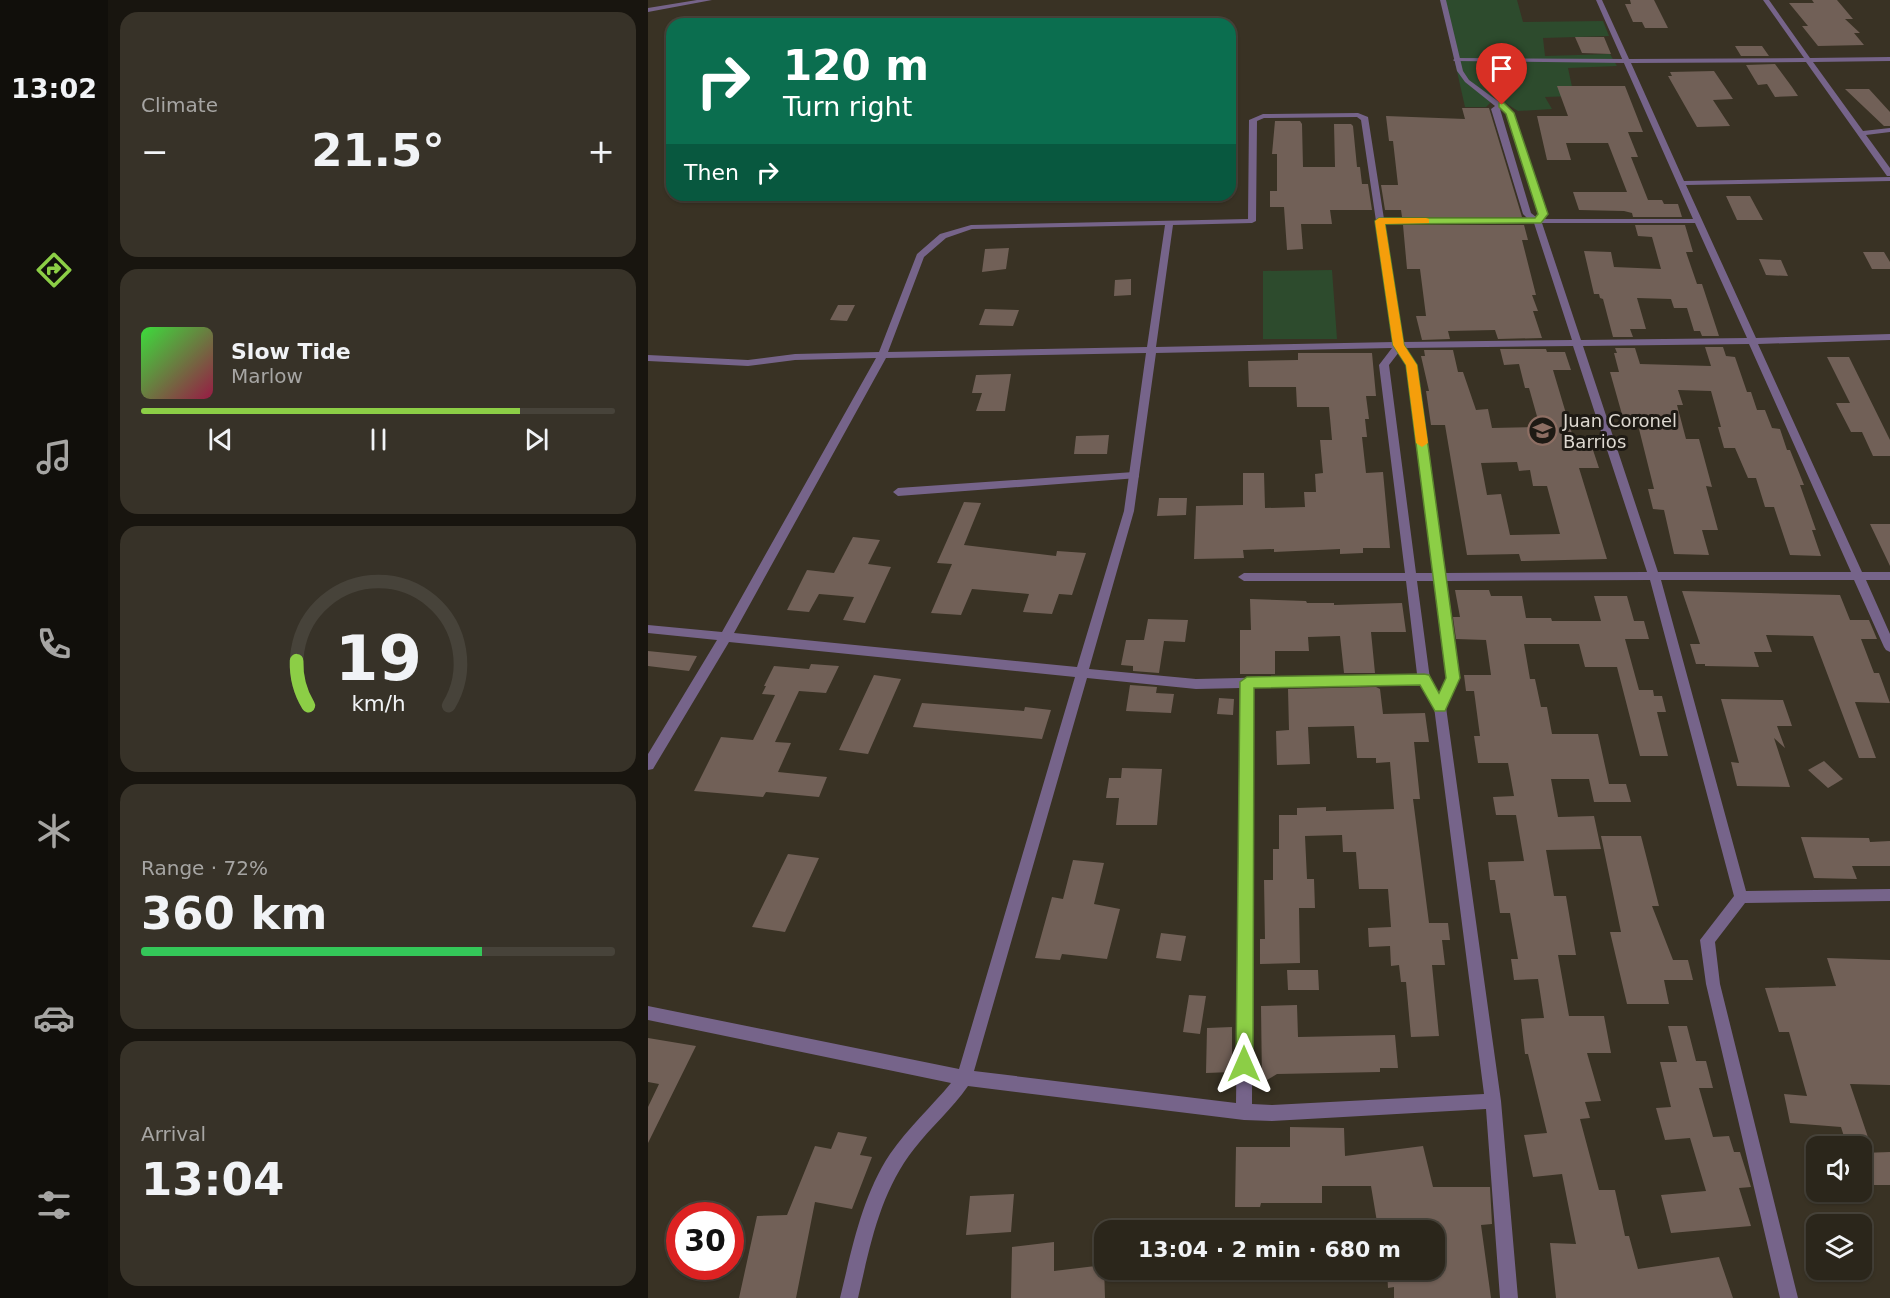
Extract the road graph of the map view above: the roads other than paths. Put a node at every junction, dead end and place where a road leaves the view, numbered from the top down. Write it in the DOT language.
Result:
graph roads {
  1 [pos="709,0"];
  2 [pos="1443,0"];
  3 [pos="1599,0"];
  4 [pos="1766,0"];
  5 [pos="648,10"];
  6 [pos="1890,58"];
  7 [pos="1808,59"];
  8 [pos="1456,60"];
  9 [pos="1626,61"];
  10 [pos="1502,105"];
  11 [pos="1890,130"];
  12 [pos="1861,133"];
  13 [pos="1890,174"];
  14 [pos="1890,178"];
  15 [pos="1681,183"];
  16 [pos="1379,221"];
  17 [pos="1537,221"];
  18 [pos="1698,221"];
  19 [pos="1169,223"];
  20 [pos="1890,337"];
  21 [pos="1753,341"];
  22 [pos="1577,344"];
  23 [pos="1399,345"];
  24 [pos="1152,350"];
  25 [pos="882,356"];
  26 [pos="648,358"];
  27 [pos="1134,476"];
  28 [pos="898,492"];
  29 [pos="1412,575"];
  30 [pos="1439,575"];
  31 [pos="1654,576"];
  32 [pos="1890,576"];
  33 [pos="1244,577"];
  34 [pos="1858,577"];
  35 [pos="648,629"];
  36 [pos="726,636"];
  37 [pos="1890,647"];
  38 [pos="1083,672"];
  39 [pos="1424,679"];
  40 [pos="1247,682"];
  41 [pos="1440,707"];
  42 [pos="648,765"];
  43 [pos="1890,895"];
  44 [pos="1741,897"];
  45 [pos="648,1013"];
  46 [pos="964,1078"];
  47 [pos="1493,1101"];
  48 [pos="1244,1112"];
  49 [pos="849,1298"];
  50 [pos="1509,1298"];
  51 [pos="1790,1298"];
  1 -- 5 [label="street"];
  2 -- 8 [label="street"];
  3 -- 9 [label="street"];
  4 -- 7 [label="street"];
  6 -- 7 [label="street"];
  7 -- 9 [label="street"];
  7 -- 12 [label="street"];
  8 -- 9 [label="street"];
  8 -- 10 [label="street"];
  9 -- 15 [label="street"];
  10 -- 17 [label="street"];
  10 -- 17 [label="street"];
  11 -- 12 [label="street"];
  12 -- 13 [label="street"];
  14 -- 15 [label="street"];
  15 -- 18 [label="street"];
  16 -- 17 [label="street"];
  16 -- 19 [label="street"];
  16 -- 23 [label="street"];
  17 -- 18 [label="street"];
  17 -- 22 [label="street"];
  18 -- 21 [label="street"];
  19 -- 24 [label="street"];
  19 -- 25 [label="street"];
  20 -- 21 [label="street"];
  21 -- 22 [label="street"];
  21 -- 34 [label="street"];
  22 -- 23 [label="street"];
  22 -- 31 [label="street"];
  23 -- 24 [label="street"];
  23 -- 29 [label="street"];
  23 -- 30 [label="street"];
  24 -- 25 [label="street"];
  24 -- 27 [label="street"];
  25 -- 26 [label="street"];
  25 -- 36 [label="street"];
  27 -- 28 [label="street"];
  27 -- 38 [label="street"];
  29 -- 30 [label="street"];
  29 -- 33 [label="street"];
  29 -- 39 [label="street"];
  30 -- 31 [label="street"];
  30 -- 41 [label="street"];
  31 -- 34 [label="street"];
  31 -- 44 [label="street"];
  32 -- 34 [label="street"];
  34 -- 37 [label="street"];
  35 -- 36 [label="street"];
  36 -- 38 [label="street"];
  36 -- 42 [label="street"];
  38 -- 40 [label="street"];
  38 -- 46 [label="street"];
  39 -- 40 [label="street"];
  39 -- 41 [label="street"];
  40 -- 48 [label="street"];
  41 -- 47 [label="street"];
  43 -- 44 [label="street"];
  44 -- 51 [label="street"];
  45 -- 46 [label="street"];
  46 -- 48 [label="street"];
  46 -- 49 [label="street"];
  47 -- 48 [label="street"];
  47 -- 50 [label="street"];
}
